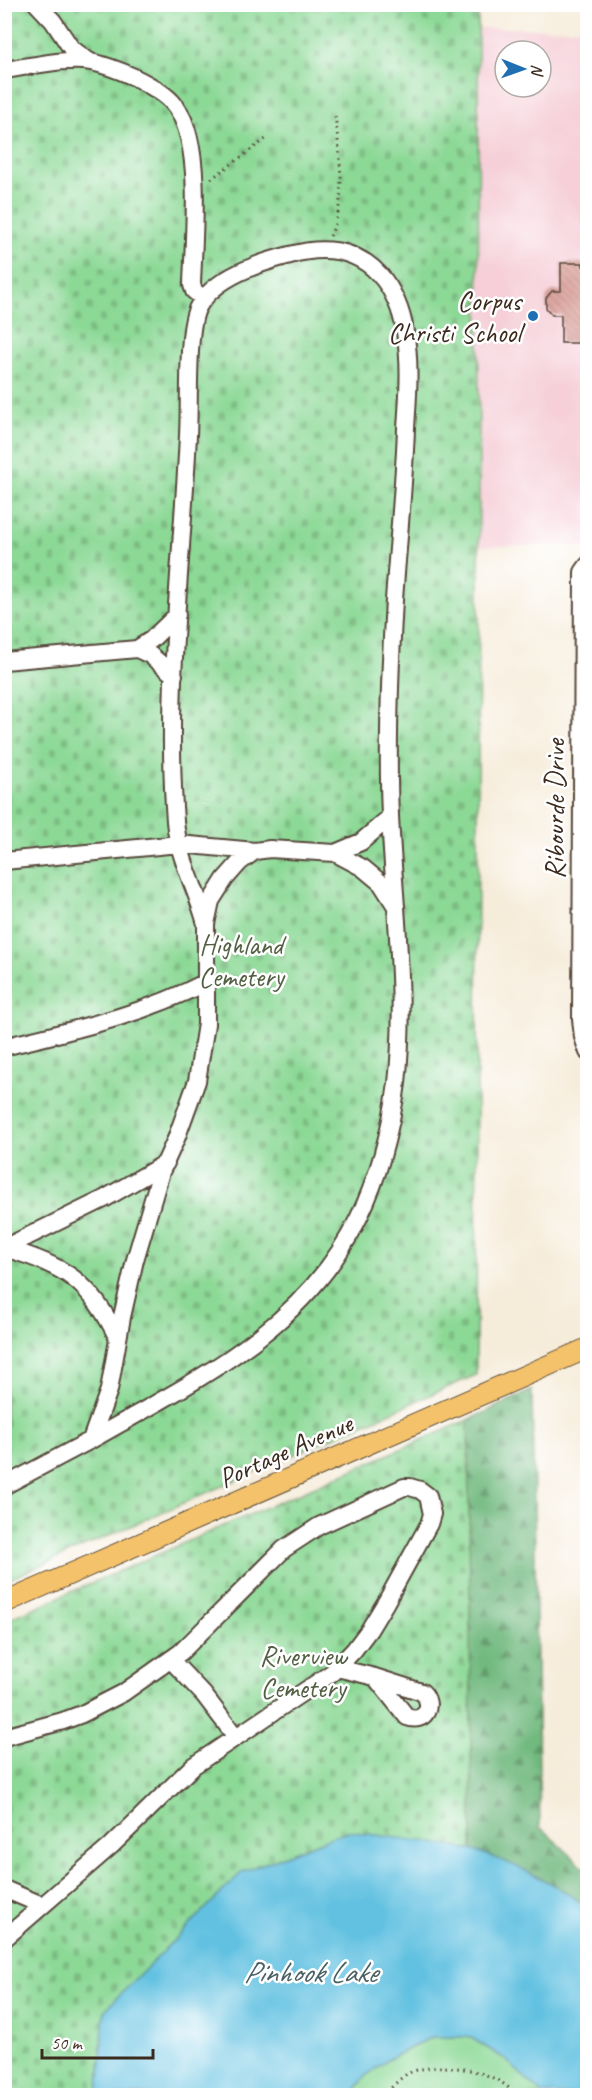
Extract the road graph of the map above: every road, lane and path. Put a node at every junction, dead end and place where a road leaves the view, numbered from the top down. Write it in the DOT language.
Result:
graph roads {
  1 [pos="37,4"];
  2 [pos="90,62"];
  3 [pos="4,70"];
  4 [pos="335,114"];
  5 [pos="267,138"];
  6 [pos="211,179"];
  7 [pos="324,249"];
  8 [pos="204,299"];
  9 [pos="586,565"];
  10 [pos="177,615"];
  11 [pos="137,649"];
  12 [pos="4,661"];
  13 [pos="174,675"];
  14 [pos="390,817"];
  15 [pos="179,844"];
  16 [pos="255,851"];
  17 [pos="335,853"];
  18 [pos="4,861"];
  19 [pos="396,907"];
  20 [pos="206,924"];
  21 [pos="206,982"];
  22 [pos="4,1047"];
  23 [pos="588,1052"];
  24 [pos="166,1163"];
  25 [pos="5,1248"];
  26 [pos="118,1339"];
  27 [pos="588,1348"];
  28 [pos="91,1440"];
  29 [pos="4,1486"];
  30 [pos="4,1603"];
  31 [pos="171,1660"];
  32 [pos="337,1668"];
  33 [pos="375,1677"];
  34 [pos="4,1737"];
  35 [pos="236,1737"];
  36 [pos="4,1889"];
  37 [pos="42,1905"];
  38 [pos="4,1939"];
  39 [pos="383,2096"];
  40 [pos="516,2096"];
  1 -- 2 [label="street"];
  2 -- 3 [label="street"];
  2 -- 8 [label="street"];
  4 -- 7 [label="path"];
  5 -- 6 [label="path"];
  7 -- 8 [label="street"];
  7 -- 14 [label="street"];
  8 -- 10 [label="street"];
  9 -- 23 [label="street, Ribourde Drive"];
  10 -- 11 [label="street"];
  10 -- 13 [label="street"];
  11 -- 12 [label="street"];
  11 -- 13 [label="street"];
  13 -- 15 [label="street"];
  14 -- 17 [label="street"];
  14 -- 19 [label="street"];
  15 -- 16 [label="street"];
  15 -- 18 [label="street"];
  15 -- 20 [label="street"];
  16 -- 17 [label="street"];
  16 -- 20 [label="street"];
  17 -- 19 [label="street"];
  19 -- 28 [label="street"];
  20 -- 21 [label="street"];
  21 -- 22 [label="street"];
  21 -- 24 [label="street"];
  24 -- 25 [label="street"];
  24 -- 26 [label="street"];
  25 -- 26 [label="street"];
  26 -- 28 [label="street"];
  27 -- 30 [label="main road, Portage Avenue"];
  28 -- 29 [label="street"];
  31 -- 32 [label="street"];
  31 -- 34 [label="street"];
  31 -- 35 [label="street"];
  32 -- 33 [label="street"];
  32 -- 35 [label="street"];
  35 -- 37 [label="street"];
  36 -- 37 [label="street"];
  37 -- 38 [label="street"];
  39 -- 40 [label="path"];
}
